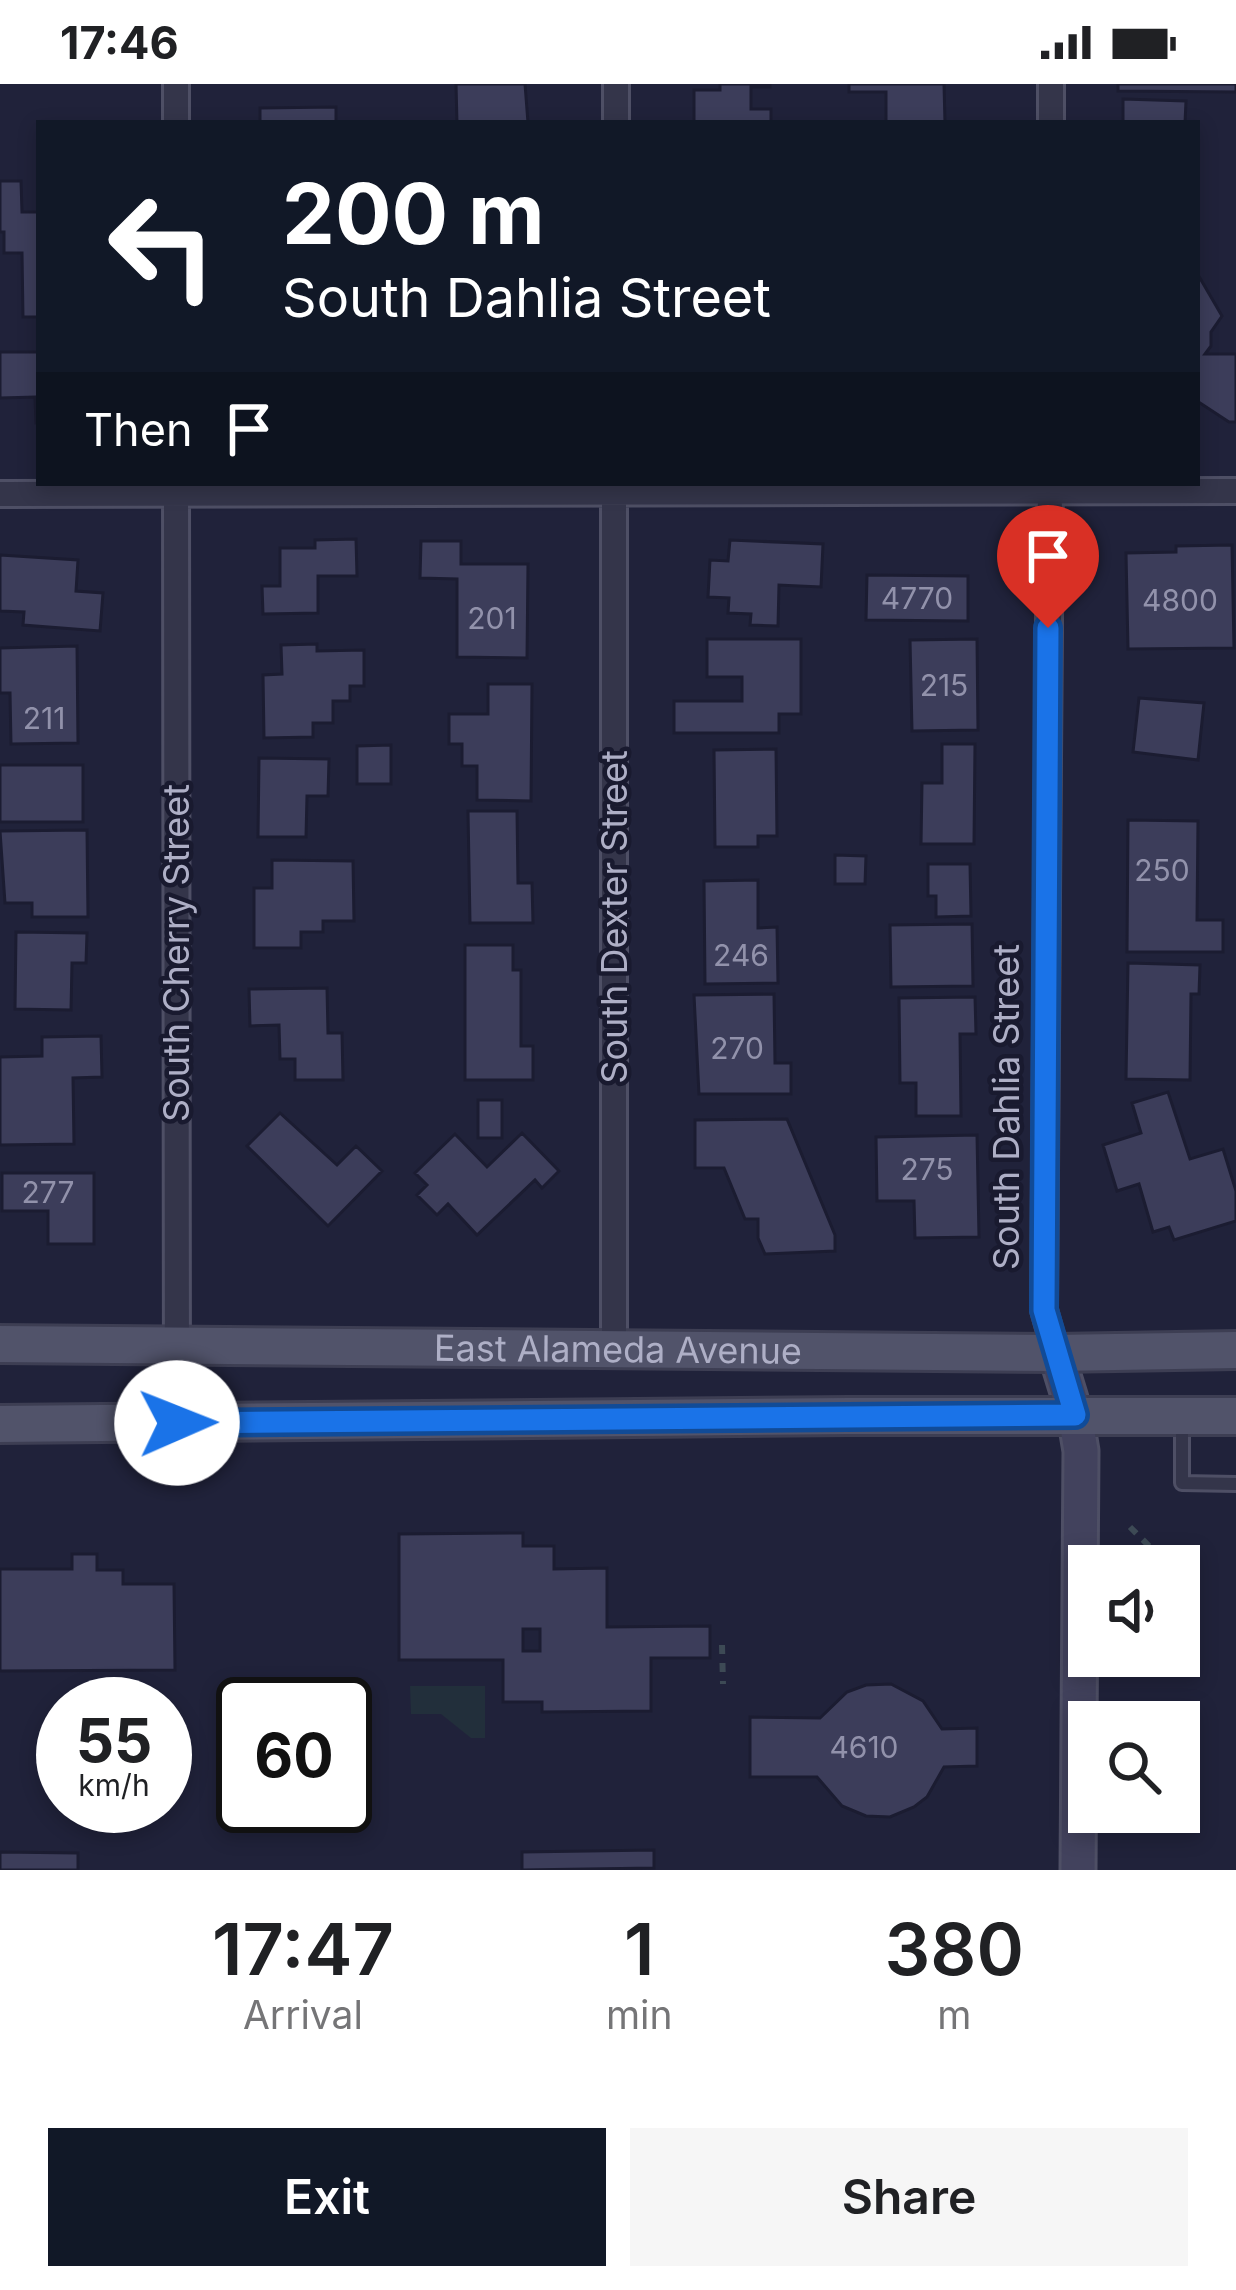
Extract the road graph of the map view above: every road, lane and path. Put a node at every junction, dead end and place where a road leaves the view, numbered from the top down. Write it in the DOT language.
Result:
graph roads {
  1 [pos="176,84"];
  2 [pos="616,84"];
  3 [pos="1051,84"];
  4 [pos="176,120"];
  5 [pos="616,120"];
  6 [pos="1051,120"];
  7 [pos="176,488"];
  8 [pos="614,488"];
  9 [pos="1050,488"];
  10 [pos="1236,491"];
  11 [pos="0,494"];
  12 [pos="177,1343"];
  13 [pos="0,1344"];
  14 [pos="1236,1350"];
  15 [pos="614,1351"];
  16 [pos="1057,1353"];
  17 [pos="1075,1415"];
  18 [pos="1182,1416"];
  19 [pos="1236,1416"];
  20 [pos="177,1423"];
  21 [pos="0,1424"];
  22 [pos="1236,1484"];
  23 [pos="1130,1527"];
  24 [pos="1148,1545"];
  25 [pos="722,1645"];
  26 [pos="723,1684"];
  27 [pos="1078,1870"];
  1 -- 4 [label="street"];
  2 -- 5 [label="street"];
  3 -- 6 [label="street"];
  7 -- 8 [label="street"];
  7 -- 11 [label="street"];
  7 -- 12 [label="street, South Cherry Street"];
  8 -- 9 [label="street"];
  8 -- 15 [label="street, South Dexter Street"];
  9 -- 10 [label="street"];
  9 -- 16 [label="street, South Dahlia Street"];
  12 -- 13 [label="main road, East Alameda Avenue"];
  12 -- 15 [label="main road, East Alameda Avenue"];
  12 -- 20 [label="street, South Cherry Street"];
  14 -- 16 [label="main road, East Alameda Avenue"];
  15 -- 16 [label="main road, East Alameda Avenue"];
  16 -- 17 [label="street, South Dahlia Street"];
  17 -- 18 [label="main road, East Alameda Avenue"];
  17 -- 20 [label="main road, East Alameda Avenue"];
  17 -- 27 [label="street, South Dahlia Street"];
  18 -- 19 [label="main road, East Alameda Avenue"];
  18 -- 22 [label="lane"];
  20 -- 21 [label="main road, East Alameda Avenue"];
  23 -- 24 [label="path"];
  25 -- 26 [label="path"];
}
